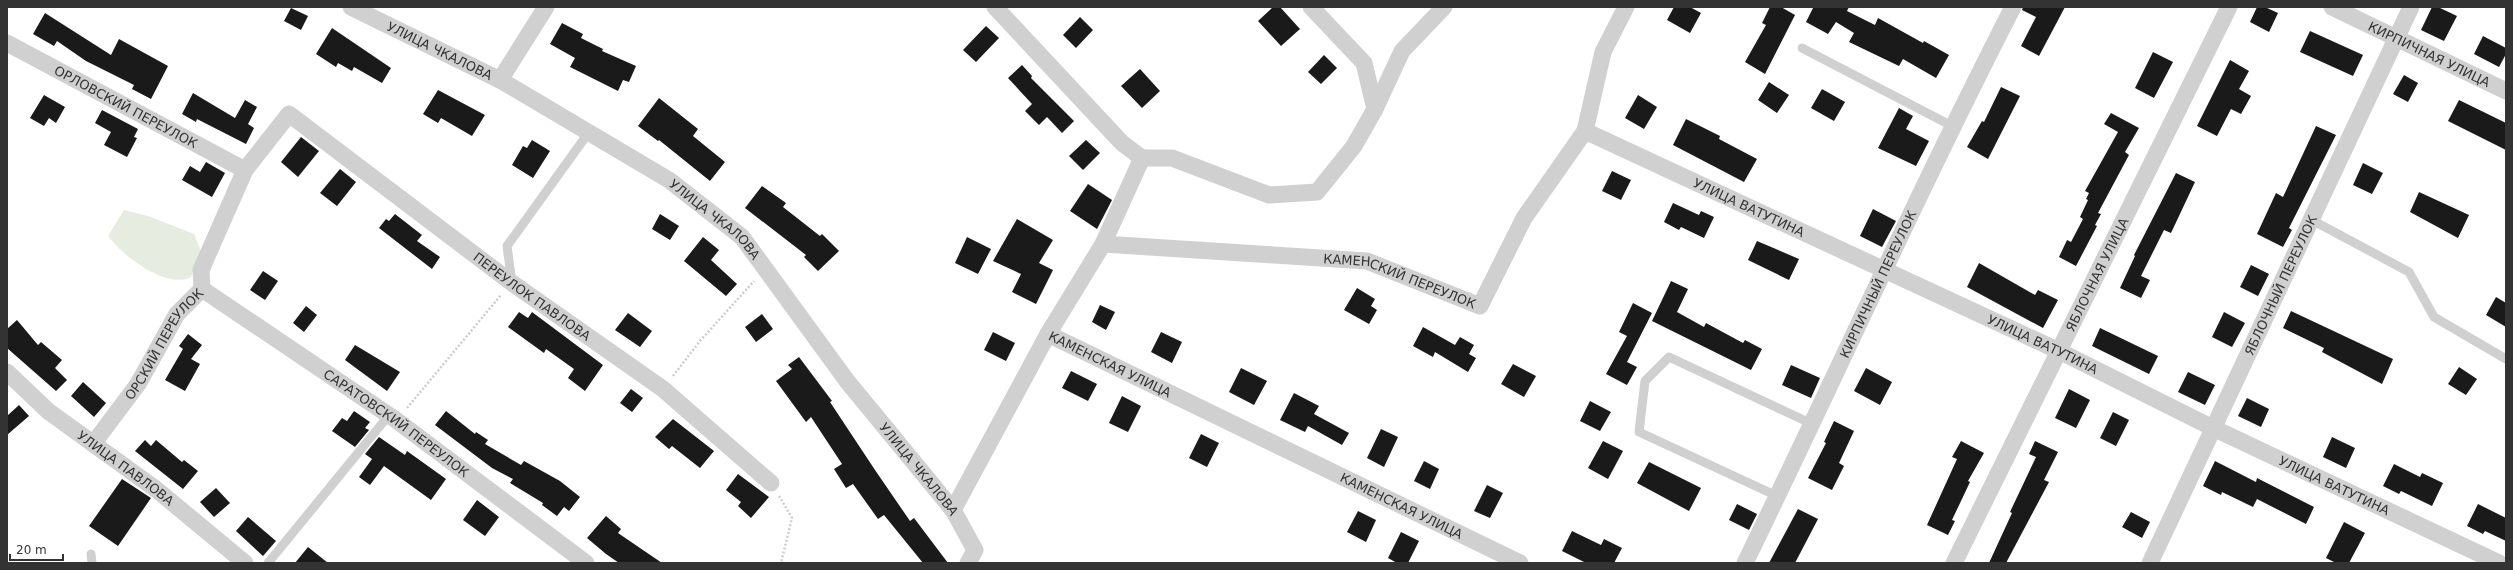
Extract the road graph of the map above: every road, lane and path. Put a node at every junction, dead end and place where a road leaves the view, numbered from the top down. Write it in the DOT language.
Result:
graph roads {
  1 [pos="351,7"];
  2 [pos="546,7"];
  3 [pos="995,7"];
  4 [pos="1311,7"];
  5 [pos="1444,7"];
  6 [pos="1626,7"];
  7 [pos="2013,7"];
  8 [pos="2229,7"];
  9 [pos="2332,7"];
  10 [pos="2411,7"];
  11 [pos="2395,37"];
  12 [pos="7,43"];
  13 [pos="1802,48"];
  14 [pos="500,80"];
  15 [pos="2506,91"];
  16 [pos="1376,109"];
  17 [pos="289,114"];
  18 [pos="1952,126"];
  19 [pos="1585,131"];
  20 [pos="589,132"];
  21 [pos="1142,158"];
  22 [pos="245,170"];
  23 [pos="2310,219"];
  24 [pos="1103,244"];
  25 [pos="765,269"];
  26 [pos="1885,272"];
  27 [pos="512,283"];
  28 [pos="202,289"];
  29 [pos="1048,334"];
  30 [pos="2058,351"];
  31 [pos="2506,359"];
  32 [pos="7,372"];
  33 [pos="663,389"];
  34 [pos="392,418"];
  35 [pos="1812,424"];
  36 [pos="2213,428"];
  37 [pos="93,444"];
  38 [pos="771,484"];
  39 [pos="1777,496"];
  40 [pos="953,510"];
  41 [pos="972,556"];
  42 [pos="245,563"];
  43 [pos="268,563"];
  44 [pos="586,563"];
  45 [pos="780,563"];
  46 [pos="1520,563"];
  47 [pos="1745,563"];
  48 [pos="1954,563"];
  49 [pos="2150,563"];
  50 [pos="2499,563"];
  1 -- 14 [label="street, УЛИЦА ЧКАЛОВА"];
  2 -- 14 [label="street"];
  3 -- 21 [label="street"];
  4 -- 16 [label="street"];
  5 -- 16 [label="street"];
  6 -- 19 [label="street, КАМЕНСКИЙ ПЕРЕУЛОК"];
  7 -- 18 [label="street, КИРПИЧНЫЙ ПЕРЕУЛОК"];
  8 -- 30 [label="street, ЯБЛОЧНАЯ УЛИЦА"];
  9 -- 11 [label="street, КИРПИЧНАЯ УЛИЦА"];
  10 -- 11 [label="street, ЯБЛОЧНЫЙ ПЕРЕУЛОК"];
  11 -- 15 [label="street, КИРПИЧНАЯ УЛИЦА"];
  11 -- 23 [label="street, ЯБЛОЧНЫЙ ПЕРЕУЛОК"];
  12 -- 22 [label="street, ОРЛОВСКИЙ ПЕРЕУЛОК"];
  13 -- 18 [label="lane"];
  14 -- 20 [label="street, УЛИЦА ЧКАЛОВА"];
  16 -- 21 [label="street"];
  17 -- 22 [label="street, ОРСКИЙ ПЕРЕУЛОК"];
  17 -- 27 [label="street, ПЕРЕУЛОК ПАВЛОВА"];
  18 -- 26 [label="street, КИРПИЧНЫЙ ПЕРЕУЛОК"];
  19 -- 24 [label="street, КАМЕНСКИЙ ПЕРЕУЛОК"];
  19 -- 26 [label="street, УЛИЦА ВАТУТИНА"];
  20 -- 25 [label="street, УЛИЦА ЧКАЛОВА"];
  20 -- 27 [label="lane"];
  21 -- 24 [label="street, КАМЕНСКАЯ УЛИЦА"];
  22 -- 28 [label="street, ОРСКИЙ ПЕРЕУЛОК"];
  23 -- 31 [label="lane"];
  23 -- 36 [label="street, ЯБЛОЧНЫЙ ПЕРЕУЛОК"];
  24 -- 29 [label="street, КАМЕНСКАЯ УЛИЦА"];
  25 -- 33 [label="path"];
  25 -- 40 [label="street, УЛИЦА ЧКАЛОВА"];
  26 -- 30 [label="street, УЛИЦА ВАТУТИНА"];
  26 -- 35 [label="street, КИРПИЧНЫЙ ПЕРЕУЛОК"];
  27 -- 33 [label="street, ПЕРЕУЛОК ПАВЛОВА"];
  27 -- 34 [label="path"];
  28 -- 34 [label="street, САРАТОВСКИЙ ПЕРЕУЛОК"];
  28 -- 37 [label="street, ОРСКИЙ ПЕРЕУЛОК"];
  29 -- 40 [label="street"];
  29 -- 46 [label="street, КАМЕНСКАЯ УЛИЦА"];
  30 -- 36 [label="street, УЛИЦА ВАТУТИНА"];
  30 -- 48 [label="street, ЯБЛОЧНАЯ УЛИЦА"];
  32 -- 37 [label="street, УЛИЦА ПАВЛОВА"];
  33 -- 38 [label="street, ПЕРЕУЛОК ПАВЛОВА"];
  34 -- 43 [label="lane"];
  34 -- 44 [label="street, САРАТОВСКИЙ ПЕРЕУЛОК"];
  35 -- 39 [label="street, КИРПИЧНЫЙ ПЕРЕУЛОК"];
  35 -- 39 [label="lane"];
  36 -- 49 [label="street, ЯБЛОЧНЫЙ ПЕРЕУЛОК"];
  36 -- 50 [label="street, УЛИЦА ВАТУТИНА"];
  37 -- 42 [label="street, УЛИЦА ПАВЛОВА"];
  38 -- 45 [label="path"];
  39 -- 47 [label="street, КИРПИЧНЫЙ ПЕРЕУЛОК"];
  40 -- 41 [label="street, УЛИЦА ЧКАЛОВА"];
}
